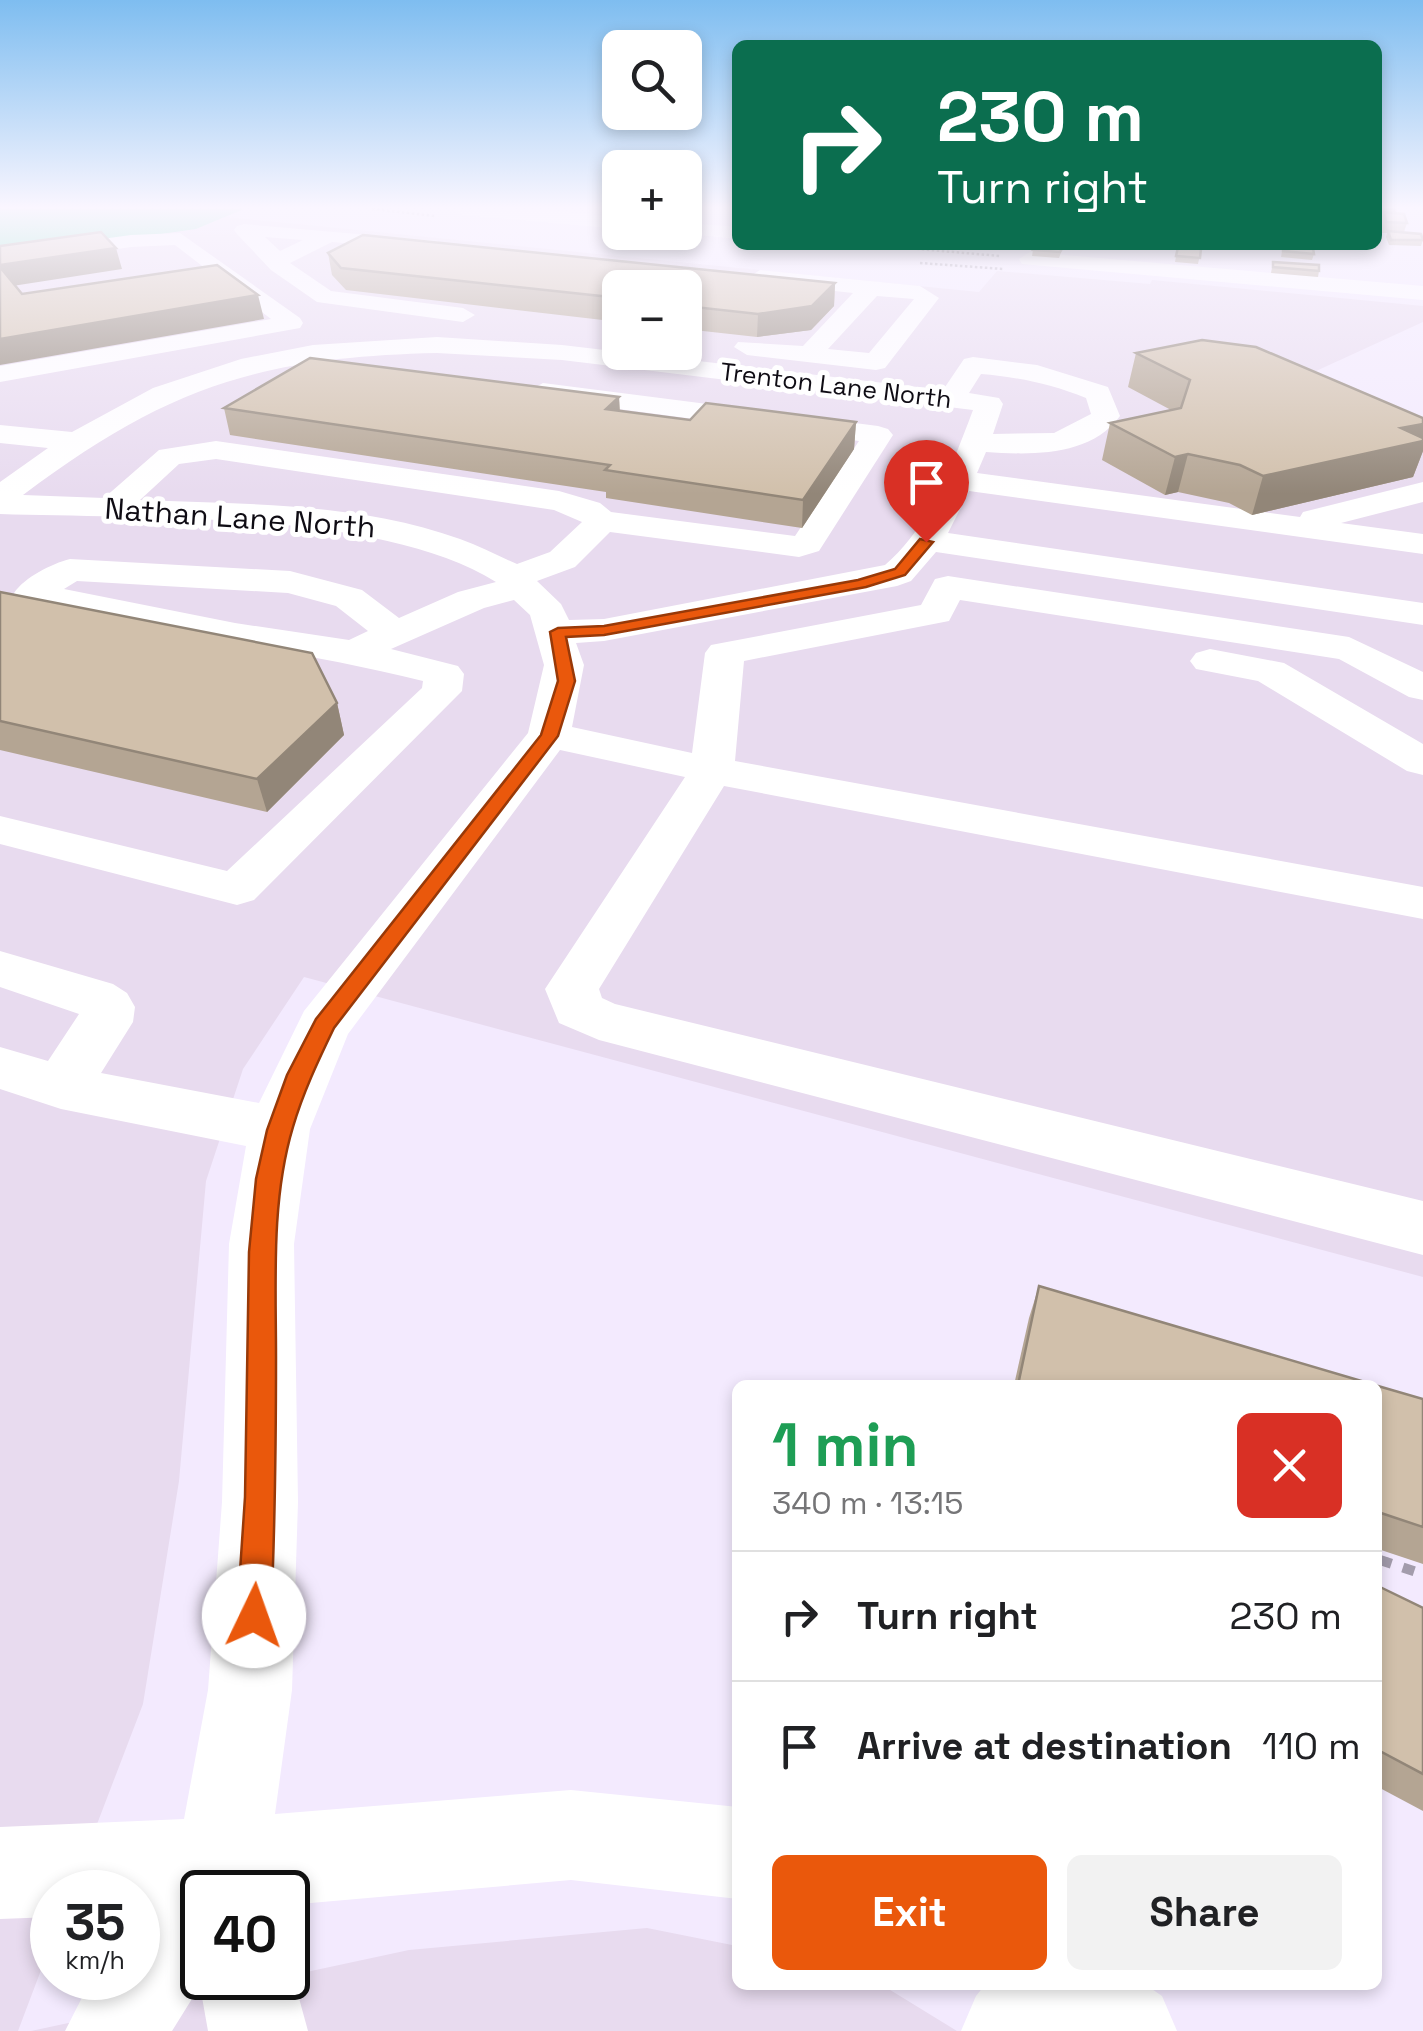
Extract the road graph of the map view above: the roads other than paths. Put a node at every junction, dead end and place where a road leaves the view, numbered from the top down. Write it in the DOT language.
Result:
graph roads {
  1 [pos="265,304"];
  2 [pos="374,304"];
  3 [pos="856,304"];
  4 [pos="922,304"];
  5 [pos="449,314"];
  6 [pos="487,318"];
  7 [pos="290,324"];
  8 [pos="420,343"];
  9 [pos="720,344"];
  10 [pos="808,354"];
  11 [pos="323,358"];
  12 [pos="42,367"];
  13 [pos="0,374"];
  14 [pos="390,374"];
  15 [pos="746,375"];
  16 [pos="784,379"];
  17 [pos="505,387"];
  18 [pos="0,388"];
  19 [pos="951,399"];
  20 [pos="709,412"];
  21 [pos="0,434"];
  22 [pos="78,442"];
  23 [pos="976,442"];
  24 [pos="957,480"];
  25 [pos="1423,492"];
  26 [pos="0,500"];
  27 [pos="112,508"];
  28 [pos="601,521"];
  29 [pos="1288,526"];
  30 [pos="927,540"];
  31 [pos="1423,544"];
  32 [pos="900,572"];
  33 [pos="516,581"];
  34 [pos="16,590"];
  35 [pos="942,600"];
  36 [pos="1423,614"];
  37 [pos="558,632"];
  38 [pos="395,633"];
  39 [pos="352,652"];
  40 [pos="1423,688"];
  41 [pos="549,736"];
  42 [pos="1423,762"];
  43 [pos="712,770"];
  44 [pos="0,830"];
  45 [pos="1423,903"];
  46 [pos="0,970"];
  47 [pos="0,1068"];
  48 [pos="61,1087"];
  49 [pos="280,1130"];
  50 [pos="1423,1228"];
  51 [pos="732,1852"];
  52 [pos="218,1870"];
  53 [pos="310,1872"];
  54 [pos="0,1873"];
  55 [pos="180,1884"];
  56 [pos="180,1937"];
  57 [pos="1050,1990"];
  58 [pos="1056,1990"];
  59 [pos="1063,1990"];
  60 [pos="252,2000"];
  61 [pos="115,2031"];
  62 [pos="258,2031"];
  63 [pos="1011,2031"];
  64 [pos="1062,2031"];
  65 [pos="1126,2031"];
  1 -- 7 [label="street"];
  2 -- 5 [label="street"];
  3 -- 10 [label="street"];
  4 -- 10 [label="street"];
  5 -- 6 [label="street"];
  5 -- 8 [label="street"];
  7 -- 11 [label="street"];
  7 -- 12 [label="street"];
  8 -- 11 [label="street, Trenton Lane North"];
  8 -- 15 [label="street, Trenton Lane North"];
  9 -- 10 [label="street"];
  10 -- 16 [label="street"];
  11 -- 14 [label="street"];
  11 -- 22 [label="street, Trenton Lane North"];
  12 -- 13 [label="street"];
  12 -- 18 [label="street"];
  15 -- 16 [label="street, Trenton Lane North"];
  15 -- 20 [label="street"];
  16 -- 19 [label="street, Trenton Lane North"];
  17 -- 20 [label="street"];
  19 -- 23 [label="street, Trenton Lane North"];
  19 -- 23 [label="street"];
  20 -- 28 [label="street"];
  21 -- 22 [label="street"];
  22 -- 26 [label="street, Trenton Lane North"];
  23 -- 24 [label="street"];
  24 -- 29 [label="street"];
  24 -- 30 [label="street"];
  25 -- 29 [label="street"];
  26 -- 27 [label="street, Nathan Lane North"];
  27 -- 28 [label="street"];
  27 -- 33 [label="street, Nathan Lane North"];
  28 -- 33 [label="street"];
  29 -- 31 [label="street"];
  30 -- 32 [label="street"];
  30 -- 36 [label="street"];
  32 -- 35 [label="street"];
  32 -- 37 [label="street"];
  33 -- 37 [label="street, Nathan Lane North"];
  33 -- 38 [label="street"];
  34 -- 38 [label="street"];
  34 -- 39 [label="street"];
  35 -- 40 [label="street"];
  35 -- 42 [label="street"];
  35 -- 43 [label="street"];
  37 -- 41 [label="street, Nathan Lane North"];
  38 -- 39 [label="street"];
  39 -- 44 [label="street"];
  41 -- 43 [label="street"];
  41 -- 49 [label="street, Nathan Lane North"];
  43 -- 45 [label="street"];
  43 -- 50 [label="street"];
  46 -- 48 [label="street"];
  47 -- 48 [label="street"];
  48 -- 49 [label="street"];
  49 -- 52 [label="street, Nathan Lane North"];
  51 -- 53 [label="street"];
  54 -- 55 [label="street"];
  56 -- 61 [label="street, Nathan Lane North"];
  57 -- 63 [label="street"];
  58 -- 64 [label="street"];
  59 -- 65 [label="street"];
  60 -- 62 [label="street"];
}
